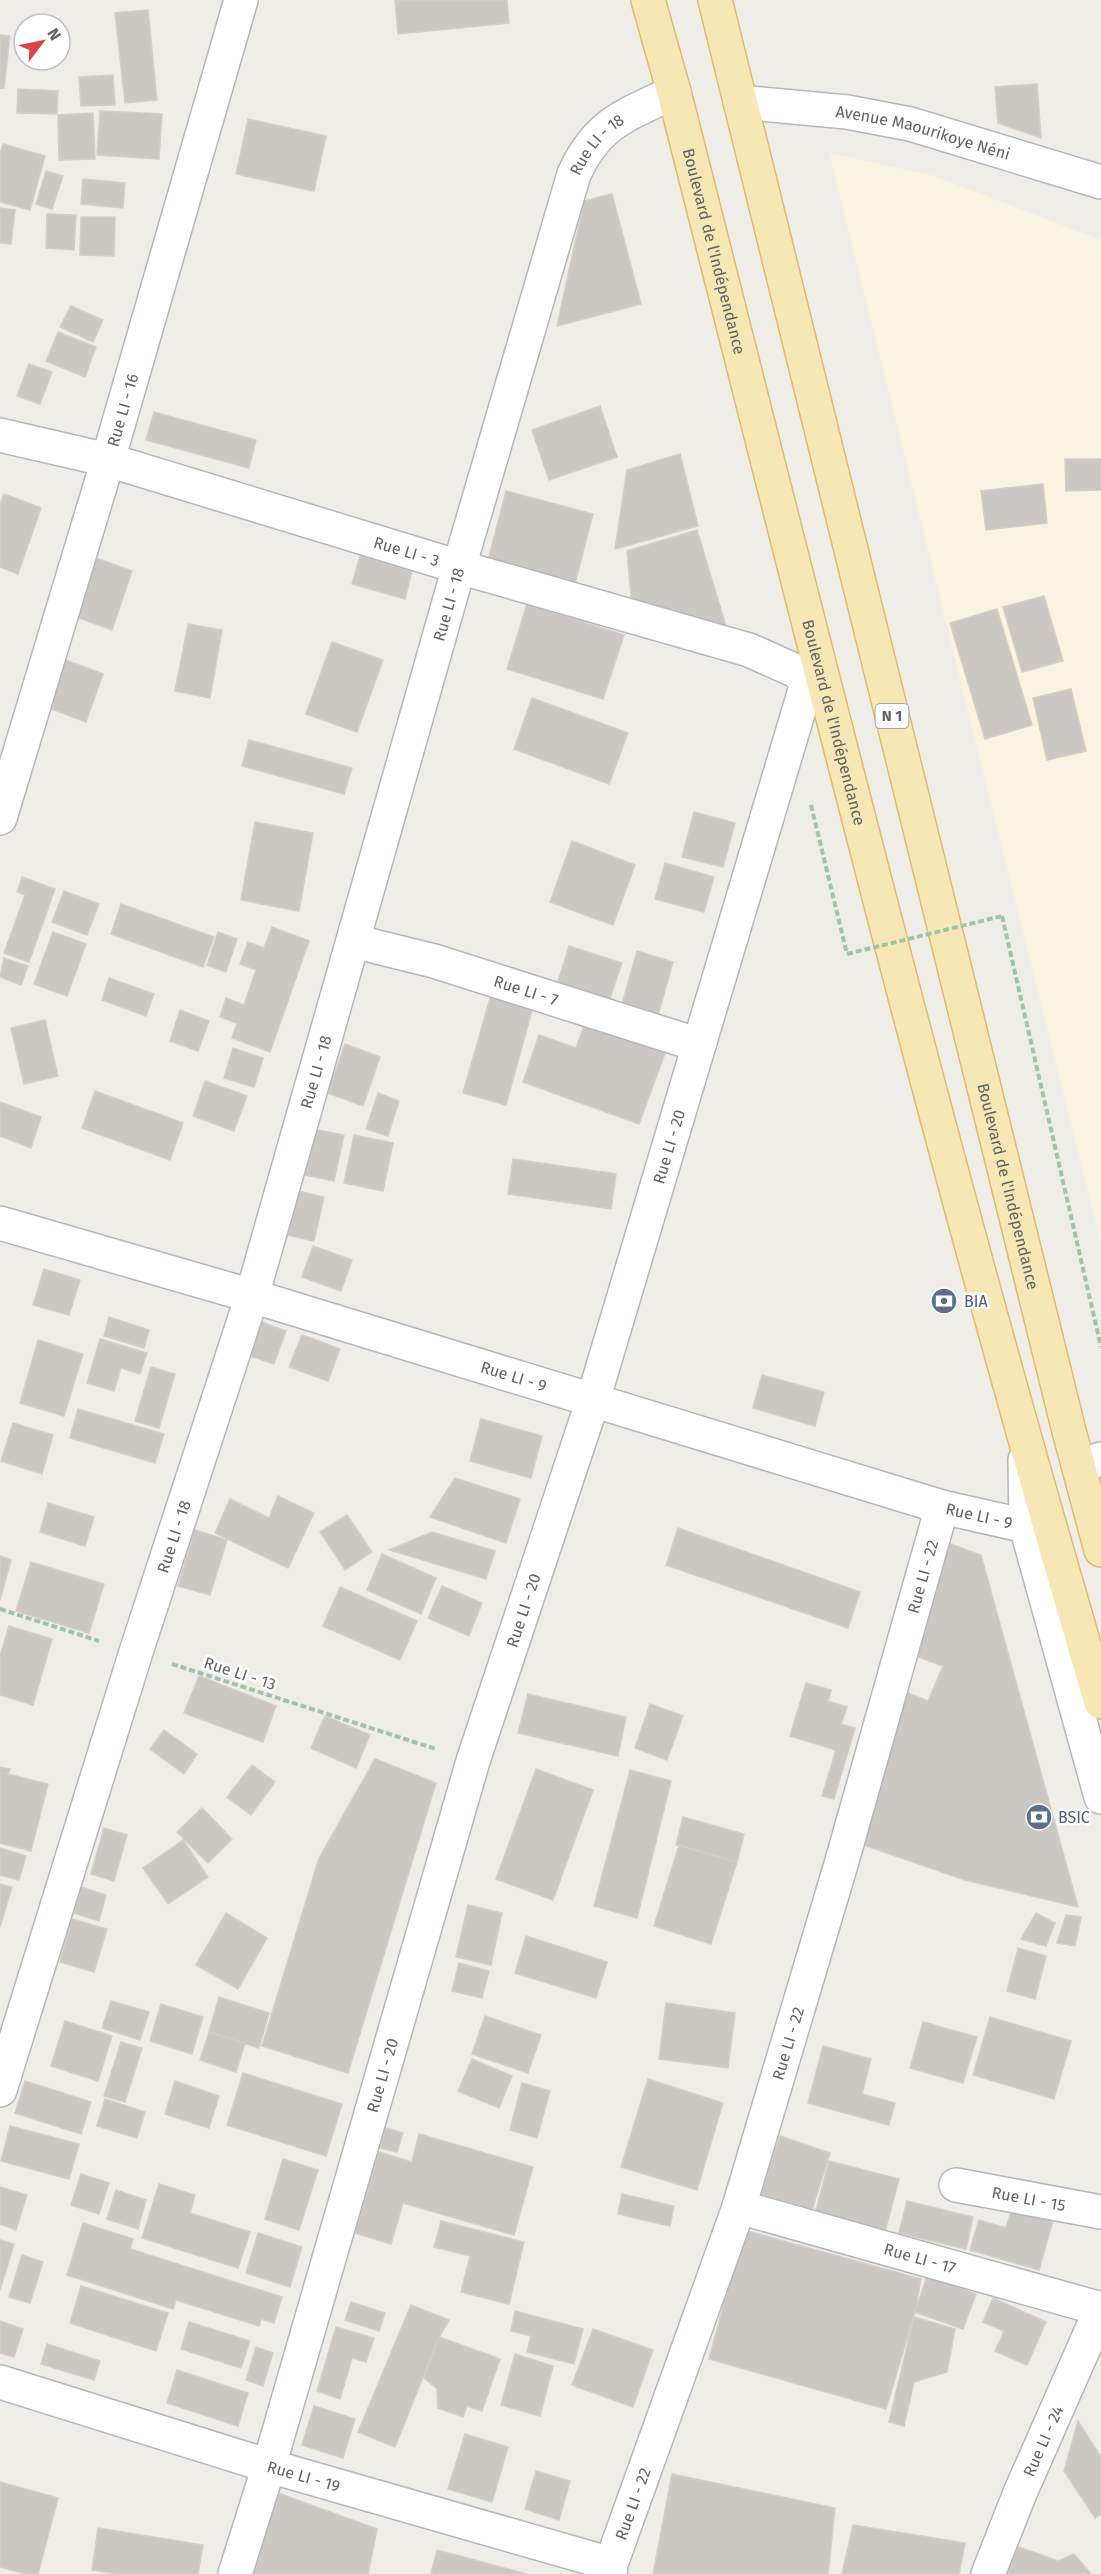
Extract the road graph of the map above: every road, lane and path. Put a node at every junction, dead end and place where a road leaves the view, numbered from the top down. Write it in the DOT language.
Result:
graph roads {
  1 [pos="241,0"];
  2 [pos="648,0"];
  3 [pos="715,0"];
  4 [pos="674,92"];
  5 [pos="740,102"];
  6 [pos="1101,182"];
  7 [pos="0,435"];
  8 [pos="108,460"];
  9 [pos="459,567"];
  10 [pos="808,680"];
  11 [pos="830,705"];
  12 [pos="0,818"];
  13 [pos="825,862"];
  14 [pos="353,941"];
  15 [pos="699,1045"];
  16 [pos="0,1223"];
  17 [pos="252,1296"];
  18 [pos="1101,1347"];
  19 [pos="593,1400"];
  20 [pos="1069,1431"];
  21 [pos="1025,1443"];
  22 [pos="1095,1461"];
  23 [pos="1101,1503"];
  24 [pos="942,1507"];
  25 [pos="1026,1526"];
  26 [pos="1101,1550"];
  27 [pos="0,1609"];
  28 [pos="136,1652"];
  29 [pos="1101,1702"];
  30 [pos="473,1761"];
  31 [pos="1101,1797"];
  32 [pos="0,2090"];
  33 [pos="956,2185"];
  34 [pos="739,2207"];
  35 [pos="1101,2212"];
  36 [pos="1101,2309"];
  37 [pos="0,2382"];
  38 [pos="269,2466"];
  39 [pos="610,2569"];
  40 [pos="235,2574"];
  41 [pos="988,2574"];
  1 -- 8 [label="street, Rue LI - 16"];
  2 -- 4 [label="main road, Boulevard de l'Indépendance"];
  3 -- 5 [label="main road, Boulevard de l'Indépendance / N 1"];
  4 -- 9 [label="street, Rue LI - 18"];
  4 -- 11 [label="main road, Boulevard de l'Indépendance"];
  5 -- 6 [label="street, Avenue Maourikoye Néni"];
  5 -- 20 [label="main road, Boulevard de l'Indépendance / N 1"];
  7 -- 8 [label="street, Rue LI - 3"];
  8 -- 9 [label="street, Rue LI - 3"];
  8 -- 12 [label="street, Rue LI - 16"];
  9 -- 10 [label="street, Rue LI - 3"];
  9 -- 14 [label="street, Rue LI - 18"];
  10 -- 11 [label="street"];
  10 -- 15 [label="street, Rue LI - 20"];
  11 -- 21 [label="main road, Boulevard de l'Indépendance"];
  13 -- 18 [label="path, bridge"];
  14 -- 15 [label="street, Rue LI - 7"];
  14 -- 17 [label="street, Rue LI - 18"];
  15 -- 19 [label="street, Rue LI - 20"];
  16 -- 17 [label="street, Rue LI - 9"];
  17 -- 19 [label="street, Rue LI - 9"];
  17 -- 28 [label="street, Rue LI - 18"];
  19 -- 24 [label="street, Rue LI - 9"];
  19 -- 30 [label="street, Rue LI - 20"];
  20 -- 22 [label="street, Boulevard de l'Indépendance / N 1"];
  20 -- 26 [label="main road, Boulevard de l'Indépendance"];
  21 -- 25 [label="street, Boulevard de l'Indépendance"];
  21 -- 29 [label="main road, Boulevard de l'Indépendance"];
  22 -- 23 [label="street, Boulevard de l'Indépendance / N 1"];
  24 -- 25 [label="street, Rue LI - 9"];
  24 -- 34 [label="street, Rue LI - 22"];
  25 -- 31 [label="street, Boulevard de l'Indépendance"];
  27 -- 28 [label="path, Rue LI - 13"];
  28 -- 30 [label="path, Rue LI - 13"];
  28 -- 32 [label="street, Rue LI - 18"];
  30 -- 38 [label="street, Rue LI - 20"];
  33 -- 35 [label="street, Rue LI - 15"];
  34 -- 36 [label="street, Rue LI - 17"];
  34 -- 39 [label="street, Rue LI - 22"];
  36 -- 41 [label="street, Rue LI - 24"];
  37 -- 38 [label="street, Rue LI - 19"];
  38 -- 39 [label="street, Rue LI - 19"];
  38 -- 40 [label="street, Rue LI - 20"];
}
